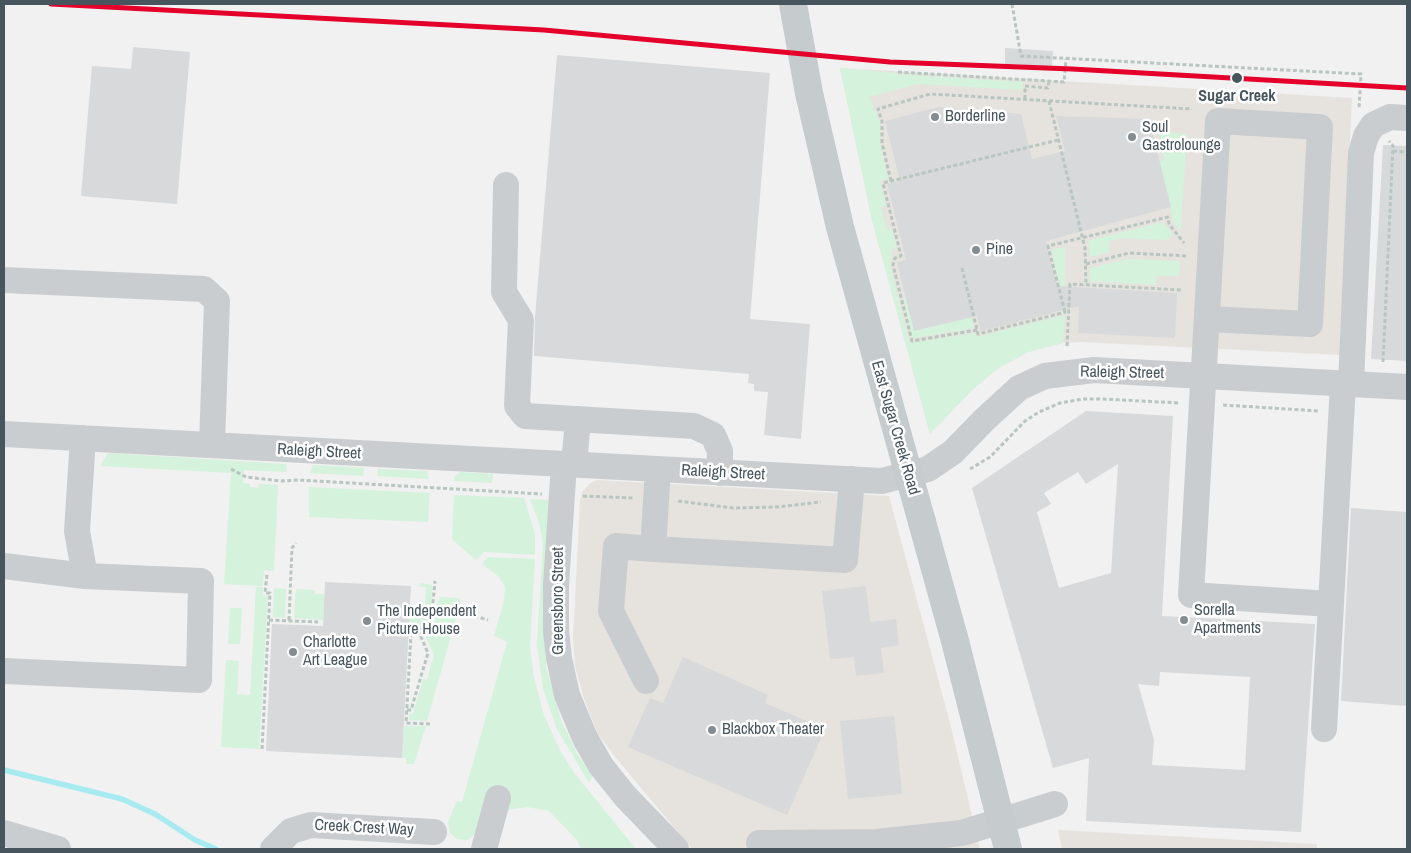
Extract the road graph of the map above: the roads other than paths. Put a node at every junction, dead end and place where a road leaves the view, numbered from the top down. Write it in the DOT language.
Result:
graph roads {
  1 [pos="793,4"];
  2 [pos="1407,118"];
  3 [pos="506,185"];
  4 [pos="4,280"];
  5 [pos="1208,318"];
  6 [pos="1205,376"];
  7 [pos="1347,384"];
  8 [pos="1407,387"];
  9 [pos="578,419"];
  10 [pos="4,434"];
  11 [pos="83,438"];
  12 [pos="212,445"];
  13 [pos="569,464"];
  14 [pos="658,469"];
  15 [pos="720,473"];
  16 [pos="852,479"];
  17 [pos="653,549"];
  18 [pos="4,566"];
  19 [pos="85,576"];
  20 [pos="1331,604"];
  21 [pos="4,671"];
  22 [pos="646,681"];
  23 [pos="1324,729"];
  24 [pos="498,798"];
  25 [pos="1055,804"];
  26 [pos="1001,821"];
  27 [pos="434,832"];
  28 [pos="4,833"];
  29 [pos="759,843"];
  30 [pos="876,846"];
  31 [pos="58,849"];
  32 [pos="274,849"];
  33 [pos="484,849"];
  34 [pos="676,849"];
  35 [pos="1008,849"];
  1 -- 26 [label="main road, East Sugar Creek Road, bridge"];
  2 -- 7 [label="street"];
  3 -- 9 [label="street"];
  4 -- 12 [label="street"];
  5 -- 5 [label="street"];
  5 -- 6 [label="street"];
  6 -- 7 [label="street, Raleigh Street"];
  6 -- 16 [label="street, Raleigh Street"];
  6 -- 20 [label="street"];
  7 -- 8 [label="street, Raleigh Street"];
  7 -- 20 [label="street"];
  9 -- 13 [label="street, Greensboro Street"];
  9 -- 15 [label="street"];
  10 -- 11 [label="street, Raleigh Street"];
  11 -- 12 [label="street, Raleigh Street"];
  11 -- 19 [label="street"];
  12 -- 13 [label="street, Raleigh Street"];
  13 -- 14 [label="street, Raleigh Street"];
  13 -- 34 [label="street, Greensboro Street"];
  14 -- 15 [label="street, Raleigh Street"];
  14 -- 17 [label="street"];
  15 -- 16 [label="street, Raleigh Street"];
  16 -- 17 [label="street"];
  17 -- 22 [label="street"];
  18 -- 19 [label="street"];
  19 -- 21 [label="street"];
  20 -- 23 [label="street"];
  24 -- 33 [label="street"];
  25 -- 26 [label="street"];
  26 -- 30 [label="street"];
  26 -- 35 [label="main road, East Sugar Creek Road"];
  27 -- 32 [label="street, Creek Crest Way"];
  28 -- 31 [label="street"];
  29 -- 30 [label="street"];
}
